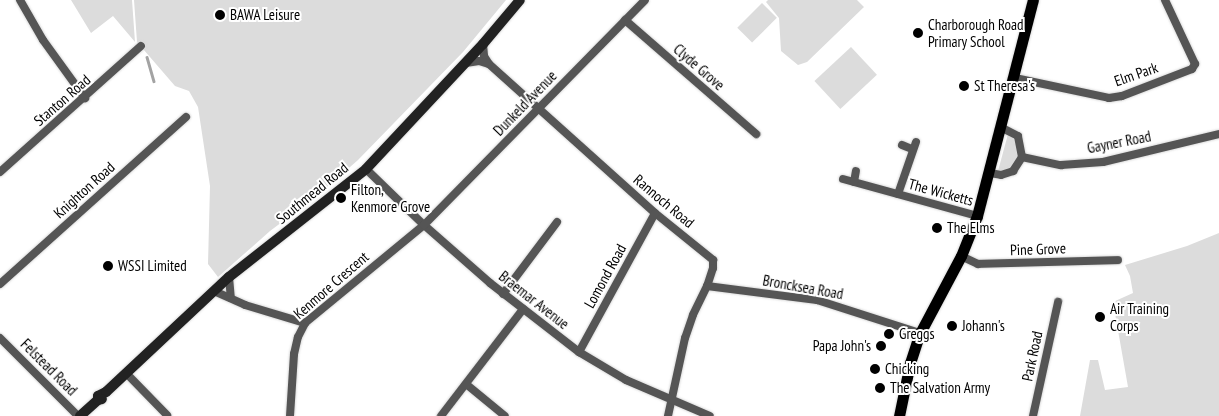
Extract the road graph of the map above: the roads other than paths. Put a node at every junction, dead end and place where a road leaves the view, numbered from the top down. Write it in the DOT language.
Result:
graph roads {
  1 [pos="20,0"];
  2 [pos="520,0"];
  3 [pos="645,0"];
  4 [pos="1033,0"];
  5 [pos="1165,0"];
  6 [pos="625,20"];
  7 [pos="483,44"];
  8 [pos="141,46"];
  9 [pos="466,63"];
  10 [pos="489,64"];
  11 [pos="1015,78"];
  12 [pos="85,98"];
  13 [pos="539,108"];
  14 [pos="186,117"];
  15 [pos="1002,128"];
  16 [pos="756,134"];
  17 [pos="1219,134"];
  18 [pos="902,145"];
  19 [pos="1022,157"];
  20 [pos="366,169"];
  21 [pos="856,171"];
  22 [pos="0,172"];
  23 [pos="990,173"];
  24 [pos="843,179"];
  25 [pos="854,182"];
  26 [pos="898,194"];
  27 [pos="656,213"];
  28 [pos="977,216"];
  29 [pos="557,222"];
  30 [pos="424,225"];
  31 [pos="961,256"];
  32 [pos="1118,260"];
  33 [pos="229,277"];
  34 [pos="0,284"];
  35 [pos="707,286"];
  36 [pos="214,291"];
  37 [pos="503,294"];
  38 [pos="232,298"];
  39 [pos="1058,302"];
  40 [pos="523,308"];
  41 [pos="305,323"];
  42 [pos="920,333"];
  43 [pos="0,338"];
  44 [pos="579,352"];
  45 [pos="126,373"];
  46 [pos="466,384"];
  47 [pos="671,399"];
  48 [pos="167,415"];
  49 [pos="79,416"];
  50 [pos="290,416"];
  51 [pos="441,416"];
  52 [pos="505,416"];
  53 [pos="668,416"];
  54 [pos="710,416"];
  55 [pos="899,416"];
  56 [pos="1032,416"];
  1 -- 12 [label="street"];
  2 -- 7 [label="main road, Southmead Road"];
  3 -- 6 [label="street, Dunkeld Avenue"];
  4 -- 11 [label="main road"];
  5 -- 11 [label="street, Elm Park"];
  6 -- 13 [label="street, Dunkeld Avenue"];
  6 -- 16 [label="street, Clyde Grove"];
  7 -- 9 [label="main road, Southmead Road"];
  7 -- 10 [label="street"];
  8 -- 12 [label="street, Stanton Road"];
  9 -- 10 [label="street"];
  9 -- 20 [label="main road, Southmead Road"];
  10 -- 13 [label="street, Rannoch Road"];
  11 -- 15 [label="main road"];
  12 -- 22 [label="street, Stanton Road"];
  13 -- 27 [label="street, Rannoch Road"];
  13 -- 30 [label="street, Dunkeld Avenue"];
  14 -- 34 [label="street, Knighton Road"];
  15 -- 19 [label="street"];
  15 -- 23 [label="main road"];
  17 -- 19 [label="street, Gayner Road"];
  18 -- 26 [label="street, The Wicketts"];
  19 -- 23 [label="street"];
  20 -- 30 [label="street, Braemar Avenue"];
  20 -- 33 [label="main road, Southmead Road"];
  21 -- 25 [label="street"];
  23 -- 28 [label="main road"];
  24 -- 25 [label="street, The Wicketts"];
  25 -- 26 [label="street, The Wicketts"];
  26 -- 28 [label="street, The Wicketts"];
  27 -- 35 [label="street, Rannoch Road"];
  27 -- 44 [label="street, Lomond Road"];
  28 -- 31 [label="main road"];
  29 -- 37 [label="street"];
  30 -- 37 [label="street, Braemar Avenue"];
  30 -- 41 [label="street, Kenmore Crescent"];
  31 -- 32 [label="street, Pine Grove"];
  31 -- 42 [label="main road"];
  33 -- 36 [label="main road, Southmead Road"];
  33 -- 38 [label="street"];
  35 -- 42 [label="street, Broncksea Road"];
  35 -- 47 [label="street, Rannoch Road"];
  36 -- 38 [label="street"];
  36 -- 45 [label="main road, Southmead Road"];
  37 -- 40 [label="street, Braemar Avenue"];
  38 -- 41 [label="street"];
  39 -- 56 [label="street, Park Road"];
  40 -- 44 [label="street, Braemar Avenue"];
  40 -- 46 [label="street"];
  41 -- 50 [label="street, Kenmore Crescent"];
  42 -- 55 [label="main road"];
  43 -- 49 [label="street, Felstead Road"];
  44 -- 47 [label="street, Braemar Avenue"];
  45 -- 48 [label="street"];
  45 -- 49 [label="main road, Southmead Road"];
  46 -- 51 [label="street"];
  46 -- 52 [label="street"];
  47 -- 53 [label="street, Rannoch Road"];
  47 -- 54 [label="street, Braemar Avenue"];
}
